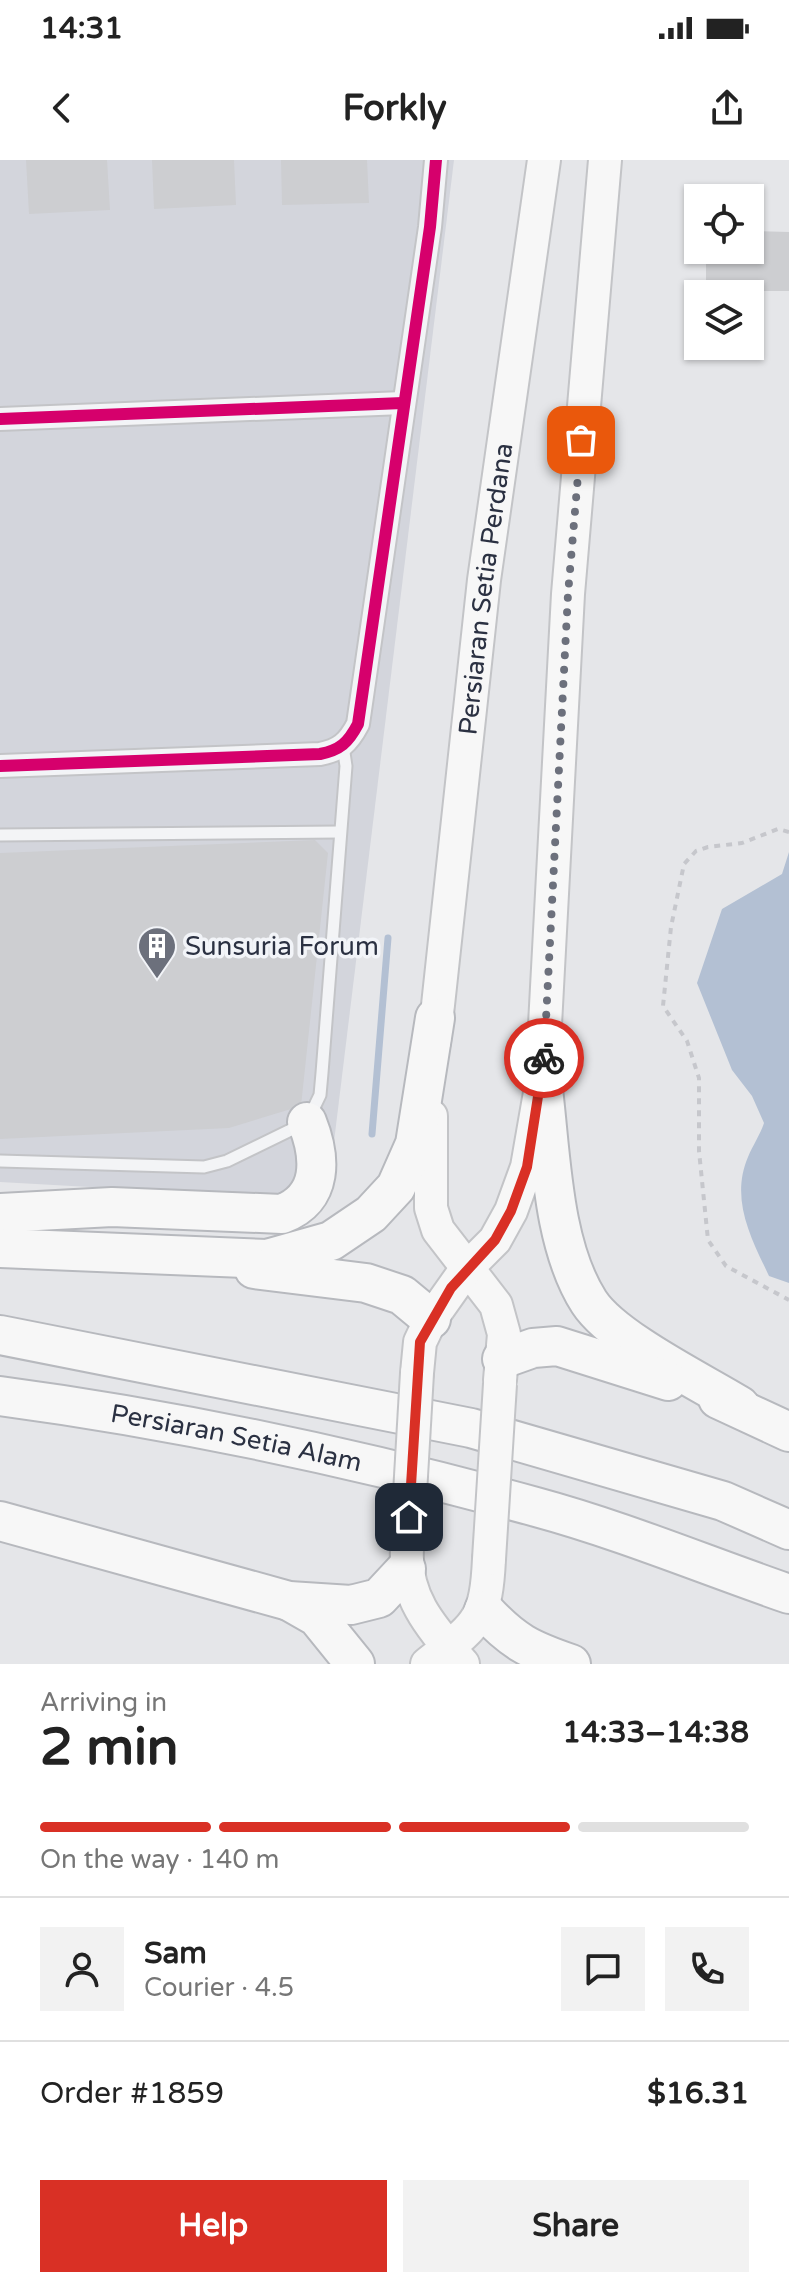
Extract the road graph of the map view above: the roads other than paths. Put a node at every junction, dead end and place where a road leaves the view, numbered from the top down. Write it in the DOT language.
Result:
graph roads {
  1 [pos="436,160"];
  2 [pos="544,160"];
  3 [pos="605,160"];
  4 [pos="403,403"];
  5 [pos="0,419"];
  6 [pos="343,746"];
  7 [pos="0,766"];
  8 [pos="340,832"];
  9 [pos="0,835"];
  10 [pos="435,1018"];
  11 [pos="542,1081"];
  12 [pos="307,1122"];
  13 [pos="0,1161"];
  14 [pos="0,1213"];
  15 [pos="0,1248"];
  16 [pos="160,1257"];
  17 [pos="467,1268"];
  18 [pos="431,1319"];
  19 [pos="0,1335"];
  20 [pos="501,1372"];
  21 [pos="0,1396"];
  22 [pos="740,1406"];
  23 [pos="789,1432"];
  24 [pos="0,1521"];
  25 [pos="789,1530"];
  26 [pos="406,1557"];
  27 [pos="789,1594"];
  28 [pos="289,1601"];
  29 [pos="484,1610"];
  30 [pos="446,1658"];
  31 [pos="355,1664"];
  32 [pos="571,1664"];
  1 -- 4 [label="street"];
  2 -- 10 [label="main road, Persiaran Setia Perdana"];
  3 -- 11 [label="main road"];
  4 -- 5 [label="street"];
  4 -- 6 [label="street"];
  6 -- 7 [label="street"];
  6 -- 8 [label="lane"];
  8 -- 9 [label="lane"];
  8 -- 12 [label="lane"];
  10 -- 16 [label="highway"];
  10 -- 17 [label="main road, Persiaran Setia Perdana"];
  11 -- 17 [label="main road"];
  11 -- 22 [label="highway"];
  12 -- 13 [label="lane"];
  12 -- 14 [label="highway"];
  15 -- 16 [label="highway"];
  16 -- 18 [label="highway"];
  17 -- 18 [label="main road"];
  17 -- 20 [label="main road, Persiaran Setia Perdana"];
  18 -- 26 [label="main road, bridge"];
  19 -- 25 [label="highway"];
  20 -- 22 [label="highway"];
  20 -- 29 [label="main road, Persiaran Setia Perdana, bridge"];
  21 -- 27 [label="highway, Persiaran Setia Alam"];
  22 -- 23 [label="highway"];
  24 -- 28 [label="highway"];
  26 -- 28 [label="highway"];
  26 -- 30 [label="main road"];
  28 -- 31 [label="highway"];
  29 -- 30 [label="main road"];
  29 -- 32 [label="highway"];
}
